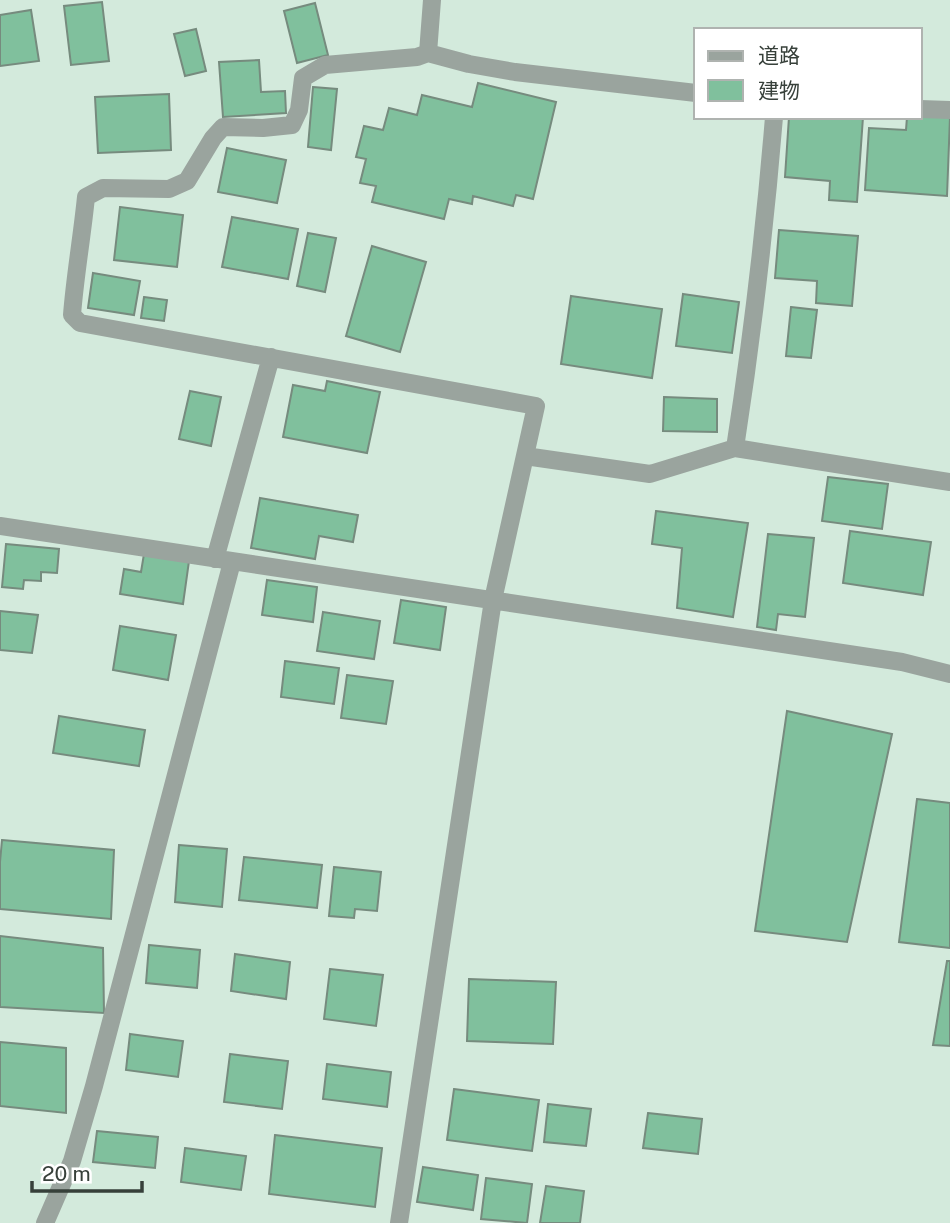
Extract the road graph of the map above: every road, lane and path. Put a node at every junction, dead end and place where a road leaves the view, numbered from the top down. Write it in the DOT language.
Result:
graph roads {
  1 [pos="432,0"];
  2 [pos="428,52"];
  3 [pos="694,93"];
  4 [pos="922,109"];
  5 [pos="950,110"];
  6 [pos="774,119"];
  7 [pos="271,358"];
  8 [pos="735,448"];
  9 [pos="525,456"];
  10 [pos="950,482"];
  11 [pos="0,526"];
  12 [pos="223,561"];
  13 [pos="493,600"];
  14 [pos="950,674"];
  15 [pos="44,1223"];
  16 [pos="399,1223"];
  1 -- 2 [label="street"];
  2 -- 3 [label="street"];
  2 -- 7 [label="street"];
  4 -- 5 [label="street"];
  6 -- 8 [label="street"];
  7 -- 9 [label="street"];
  7 -- 12 [label="street"];
  8 -- 9 [label="street"];
  8 -- 10 [label="street"];
  9 -- 13 [label="street"];
  11 -- 12 [label="street"];
  12 -- 13 [label="street"];
  12 -- 15 [label="street"];
  13 -- 14 [label="street"];
  13 -- 16 [label="street"];
}
